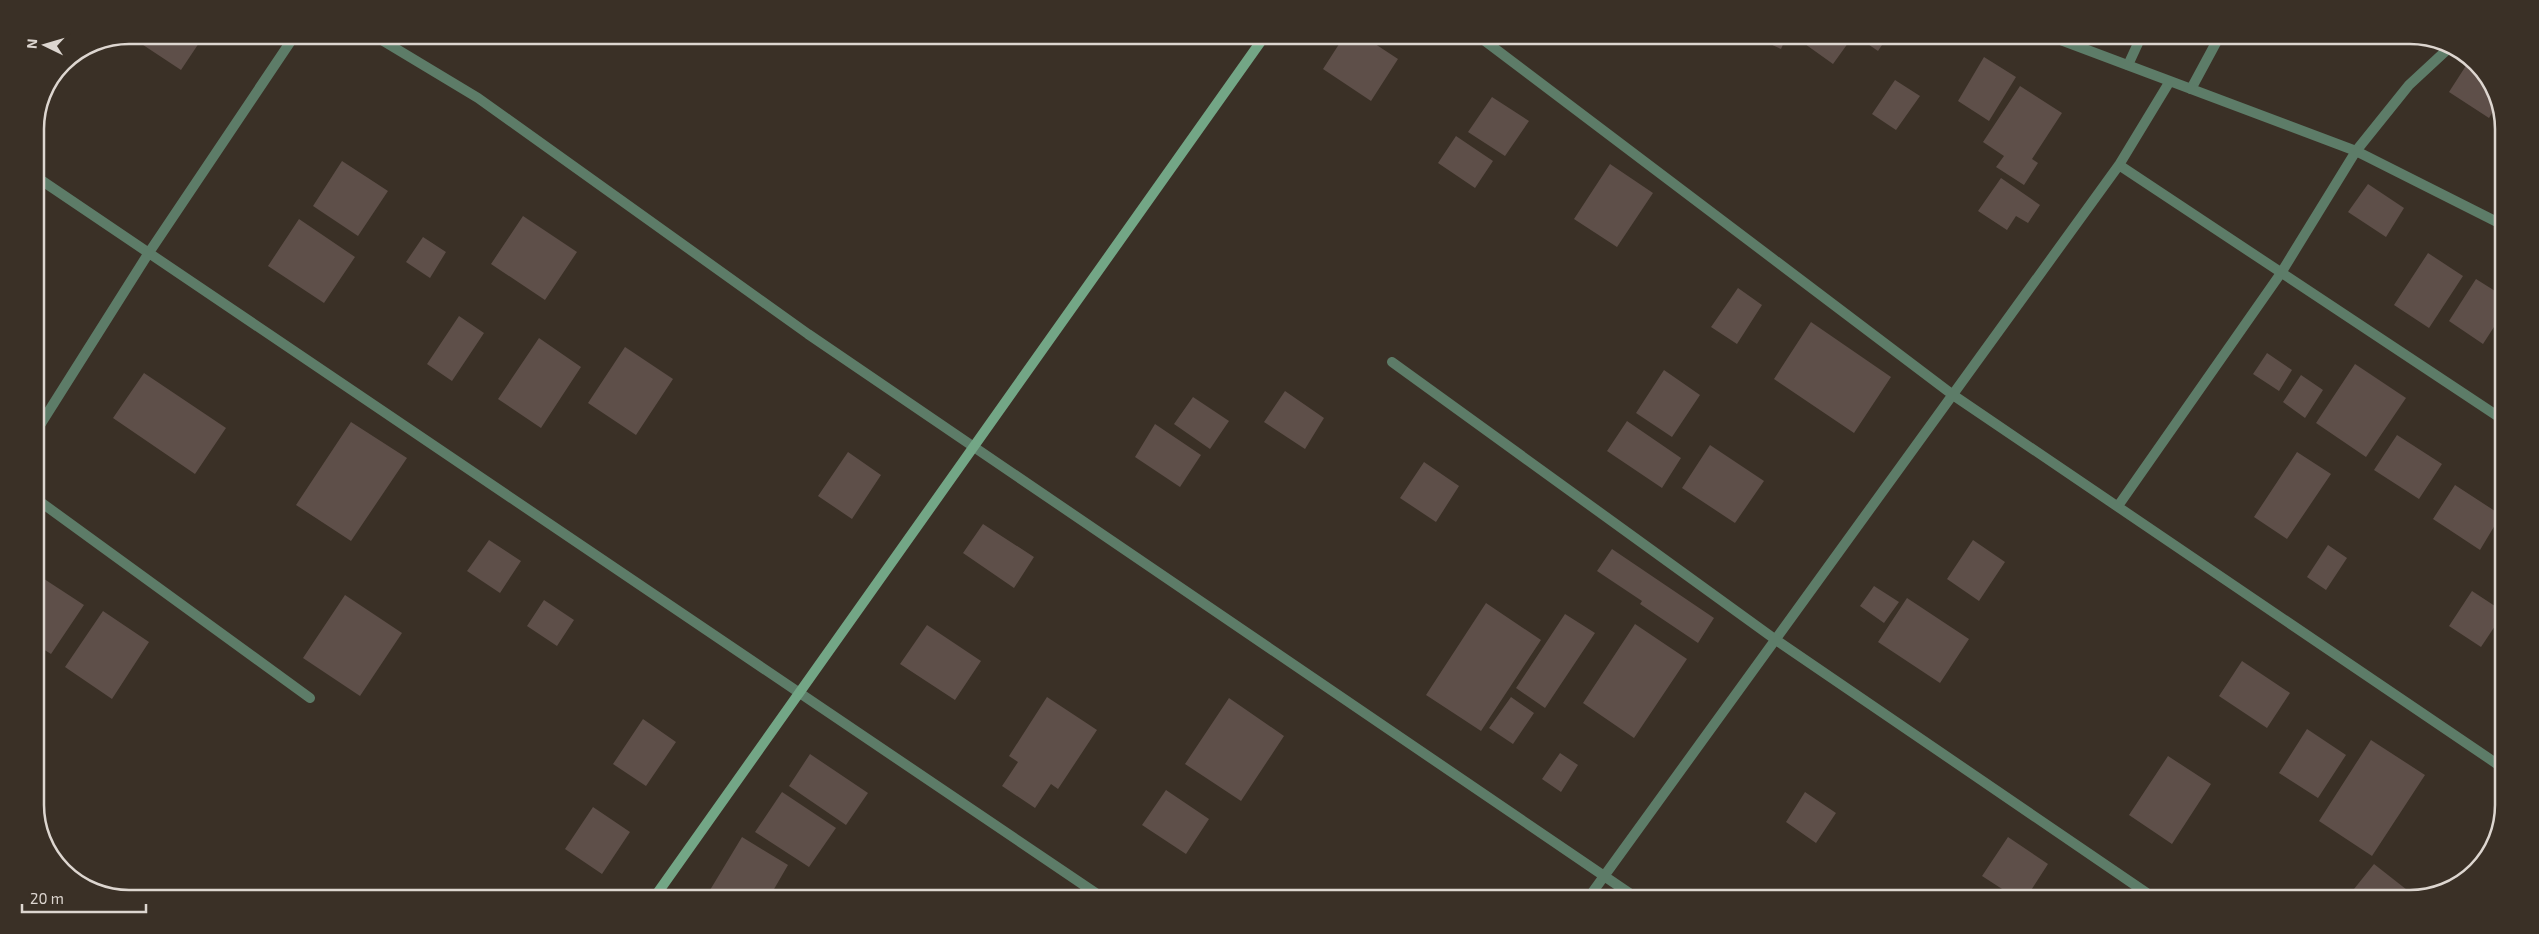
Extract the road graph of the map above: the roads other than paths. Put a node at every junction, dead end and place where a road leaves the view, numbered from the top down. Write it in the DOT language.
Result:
graph roads {
  1 [pos="289,44"];
  2 [pos="388,44"];
  3 [pos="1259,44"];
  4 [pos="1489,44"];
  5 [pos="2071,44"];
  6 [pos="2138,44"];
  7 [pos="2215,44"];
  8 [pos="2446,51"];
  9 [pos="2128,65"];
  10 [pos="2170,81"];
  11 [pos="2192,89"];
  12 [pos="2356,151"];
  13 [pos="2118,165"];
  14 [pos="44,182"];
  15 [pos="2495,221"];
  16 [pos="148,254"];
  17 [pos="2281,273"];
  18 [pos="1392,362"];
  19 [pos="1953,395"];
  20 [pos="2495,414"];
  21 [pos="44,419"];
  22 [pos="974,446"];
  23 [pos="44,505"];
  24 [pos="2118,506"];
  25 [pos="1776,640"];
  26 [pos="800,692"];
  27 [pos="310,698"];
  28 [pos="2495,763"];
  29 [pos="1606,876"];
  30 [pos="660,890"];
  31 [pos="1091,890"];
  32 [pos="1595,890"];
  33 [pos="1625,890"];
  34 [pos="2142,890"];
  1 -- 16 [label="street"];
  2 -- 22 [label="street"];
  3 -- 22 [label="street"];
  4 -- 19 [label="street"];
  5 -- 9 [label="street"];
  6 -- 9 [label="street"];
  7 -- 11 [label="street"];
  8 -- 12 [label="street"];
  9 -- 10 [label="street"];
  10 -- 11 [label="street"];
  10 -- 13 [label="street"];
  11 -- 12 [label="street"];
  12 -- 15 [label="street"];
  12 -- 17 [label="street"];
  13 -- 17 [label="street"];
  13 -- 19 [label="street"];
  14 -- 16 [label="street"];
  16 -- 21 [label="street"];
  16 -- 26 [label="street"];
  17 -- 20 [label="street"];
  17 -- 24 [label="street"];
  18 -- 25 [label="street"];
  19 -- 24 [label="street"];
  19 -- 25 [label="street"];
  22 -- 26 [label="street"];
  22 -- 29 [label="street"];
  23 -- 27 [label="street"];
  24 -- 28 [label="street"];
  25 -- 29 [label="street"];
  25 -- 34 [label="street"];
  26 -- 30 [label="street"];
  26 -- 31 [label="street"];
  29 -- 32 [label="street"];
  29 -- 33 [label="street"];
}
